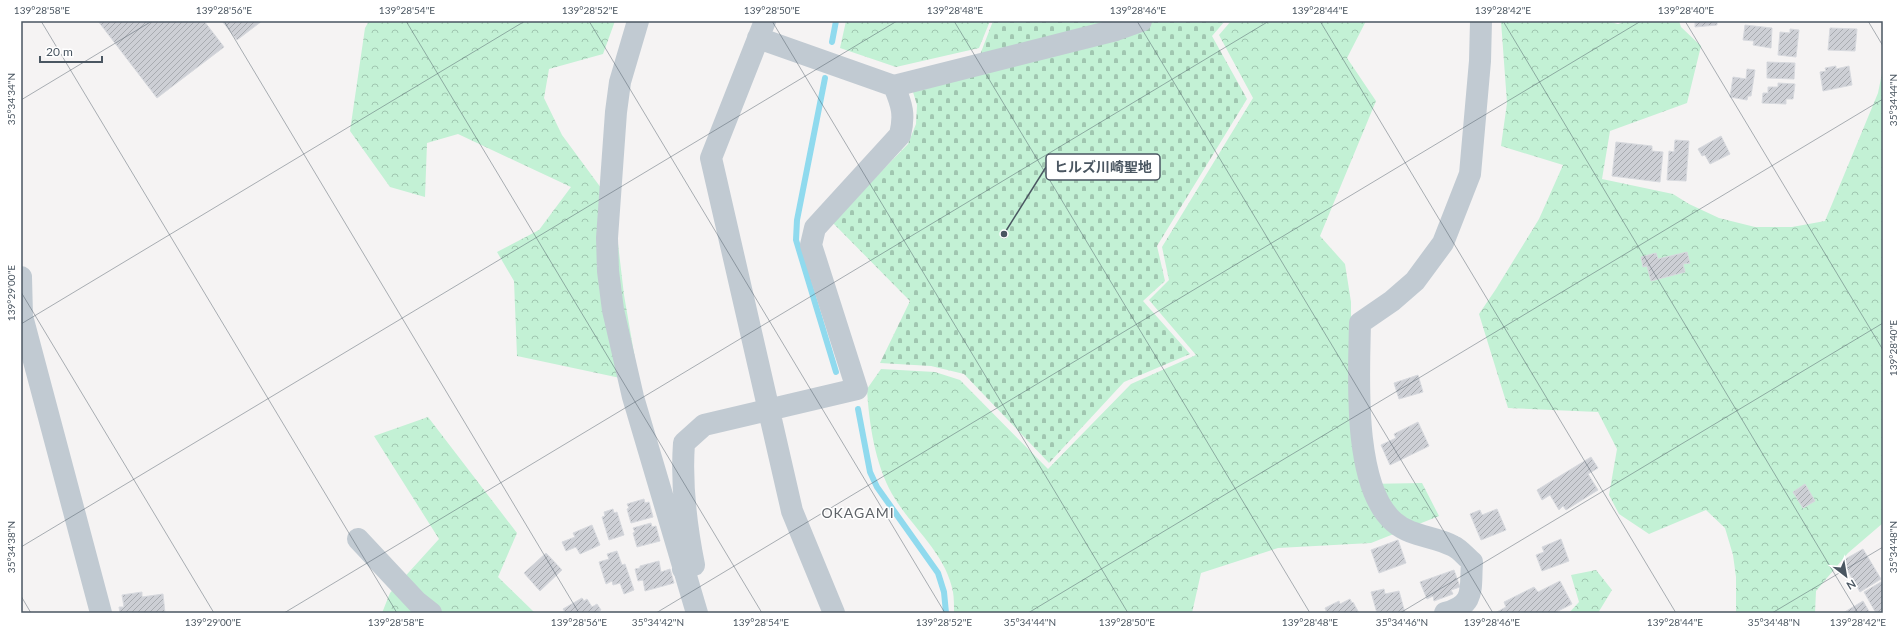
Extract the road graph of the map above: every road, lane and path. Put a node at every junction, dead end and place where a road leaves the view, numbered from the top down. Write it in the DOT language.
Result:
graph roads {
  1 [pos="638,21"];
  2 [pos="1141,21"];
  3 [pos="1481,21"];
  4 [pos="762,30"];
  5 [pos="894,86"];
  6 [pos="21,277"];
  7 [pos="769,410"];
  8 [pos="358,540"];
  9 [pos="683,569"];
  10 [pos="101,613"];
  11 [pos="431,613"];
  12 [pos="697,613"];
  13 [pos="834,613"];
  14 [pos="1445,613"];
  1 -- 9 [label="street"];
  2 -- 5 [label="street"];
  3 -- 14 [label="street"];
  4 -- 5 [label="street"];
  4 -- 7 [label="street"];
  5 -- 7 [label="street"];
  6 -- 10 [label="street"];
  7 -- 9 [label="street"];
  7 -- 13 [label="street"];
  8 -- 11 [label="street"];
  9 -- 12 [label="street"];
}
